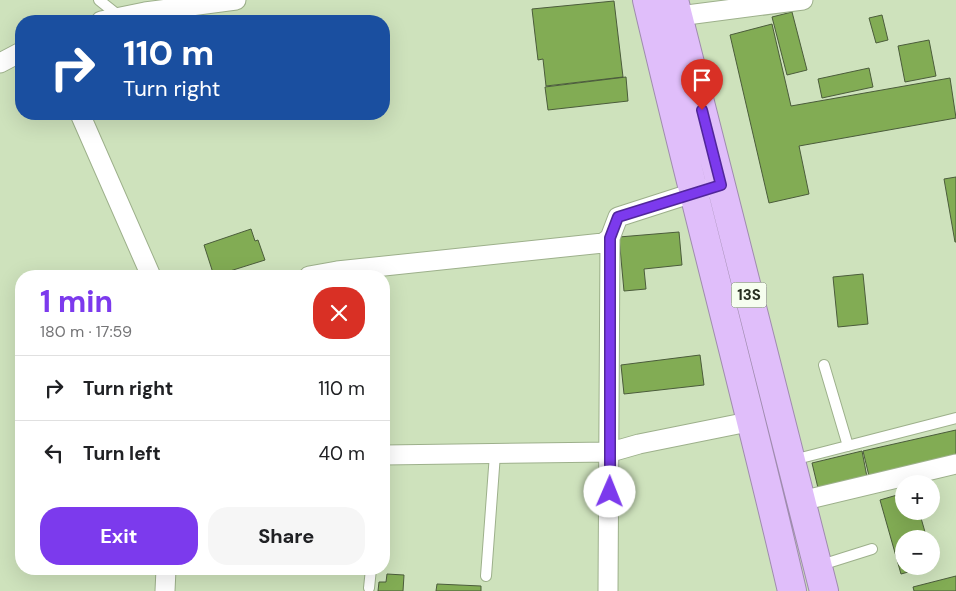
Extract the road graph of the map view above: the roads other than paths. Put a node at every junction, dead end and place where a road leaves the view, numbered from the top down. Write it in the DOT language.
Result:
graph roads {
  1 [pos="99,0"];
  2 [pos="236,0"];
  3 [pos="647,0"];
  4 [pos="803,0"];
  5 [pos="676,8"];
  6 [pos="118,15"];
  7 [pos="126,15"];
  8 [pos="15,55"];
  9 [pos="0,63"];
  10 [pos="83,120"];
  11 [pos="721,185"];
  12 [pos="692,193"];
  13 [pos="610,238"];
  14 [pos="148,270"];
  15 [pos="346,270"];
  16 [pos="824,364"];
  17 [pos="956,418"];
  18 [pos="752,421"];
  19 [pos="848,446"];
  20 [pos="611,452"];
  21 [pos="495,454"];
  22 [pos="390,455"];
  23 [pos="792,461"];
  24 [pos="956,464"];
  25 [pos="801,501"];
  26 [pos="872,550"];
  27 [pos="165,575"];
  28 [pos="370,575"];
  29 [pos="486,576"];
  30 [pos="821,579"];
  31 [pos="369,588"];
  32 [pos="164,591"];
  33 [pos="608,591"];
  34 [pos="792,591"];
  1 -- 6 [label="lane"];
  2 -- 7 [label="street"];
  3 -- 12 [label="highway, 13S"];
  4 -- 5 [label="street"];
  5 -- 11 [label="highway, 13S"];
  8 -- 9 [label="street"];
  10 -- 14 [label="street"];
  11 -- 12 [label="street"];
  11 -- 23 [label="highway, 13S"];
  12 -- 13 [label="street"];
  12 -- 18 [label="highway, 13S"];
  13 -- 15 [label="street"];
  13 -- 20 [label="street"];
  16 -- 19 [label="lane"];
  17 -- 19 [label="lane"];
  18 -- 20 [label="street"];
  18 -- 34 [label="highway, 13S"];
  19 -- 23 [label="lane"];
  20 -- 21 [label="street"];
  20 -- 33 [label="street"];
  21 -- 22 [label="street"];
  21 -- 29 [label="lane"];
  23 -- 25 [label="highway, 13S"];
  24 -- 25 [label="street"];
  25 -- 30 [label="highway, 13S"];
  26 -- 30 [label="lane"];
  27 -- 32 [label="street"];
  28 -- 31 [label="lane"];
}
